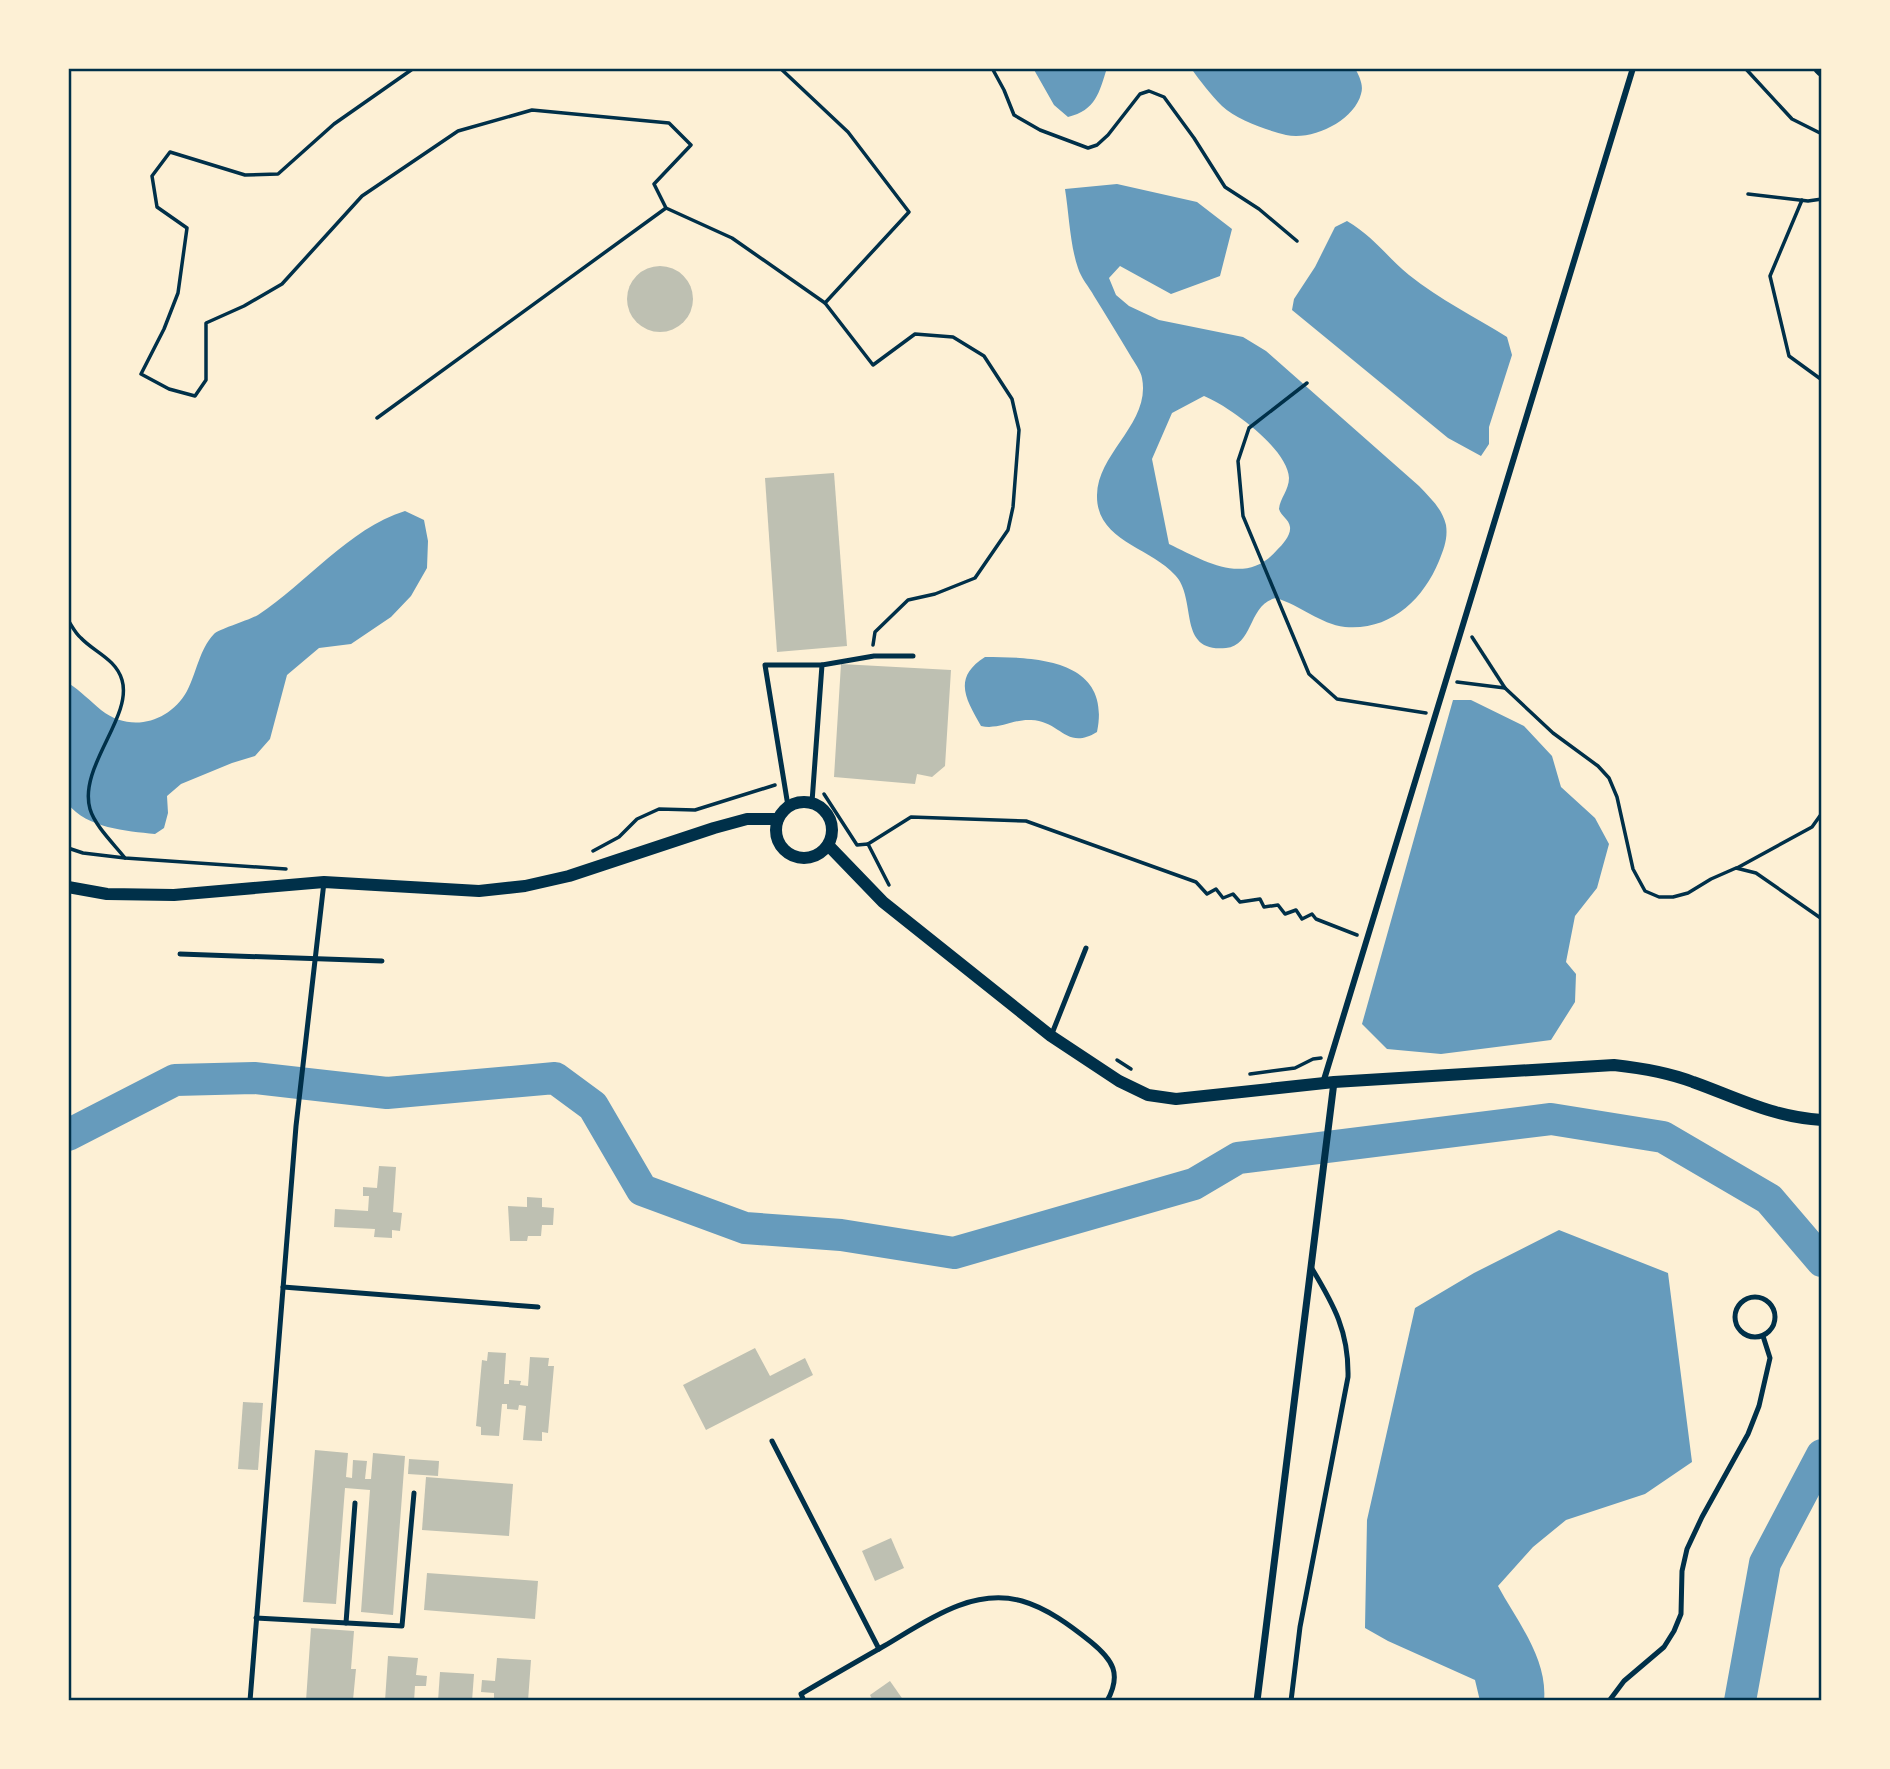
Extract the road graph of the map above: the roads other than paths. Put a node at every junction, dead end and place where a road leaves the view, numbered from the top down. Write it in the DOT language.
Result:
graph roads {
  1 [pos="1633,68"];
  2 [pos="914,656"];
  3 [pos="822,665"];
  4 [pos="812,802"];
  5 [pos="788,806"];
  6 [pos="778,820"];
  7 [pos="828,845"];
  8 [pos="324,882"];
  9 [pos="68,887"];
  10 [pos="1086,948"];
  11 [pos="180,954"];
  12 [pos="314,958"];
  13 [pos="382,961"];
  14 [pos="1051,1036"];
  15 [pos="1329,1082"];
  16 [pos="1793,1118"];
  17 [pos="1822,1120"];
  18 [pos="1822,1129"];
  19 [pos="1311,1267"];
  20 [pos="283,1287"];
  21 [pos="538,1307"];
  22 [pos="1763,1336"];
  23 [pos="772,1441"];
  24 [pos="414,1493"];
  25 [pos="355,1503"];
  26 [pos="256,1618"];
  27 [pos="346,1623"];
  28 [pos="879,1649"];
  29 [pos="250,1701"];
  30 [pos="804,1701"];
  31 [pos="1107,1701"];
  32 [pos="1258,1701"];
  33 [pos="1291,1701"];
  34 [pos="1609,1701"];
  1 -- 15 [label="street"];
  2 -- 3 [label="lane"];
  3 -- 4 [label="lane"];
  3 -- 5 [label="lane"];
  4 -- 5 [label="street"];
  4 -- 7 [label="street"];
  5 -- 6 [label="street"];
  6 -- 7 [label="street"];
  6 -- 8 [label="street"];
  7 -- 14 [label="street"];
  8 -- 9 [label="street"];
  8 -- 12 [label="lane"];
  10 -- 14 [label="lane"];
  11 -- 12 [label="lane"];
  12 -- 13 [label="lane"];
  12 -- 20 [label="lane"];
  14 -- 15 [label="street"];
  15 -- 16 [label="street"];
  15 -- 19 [label="street"];
  16 -- 17 [label="street"];
  16 -- 18 [label="street"];
  19 -- 32 [label="street"];
  19 -- 33 [label="lane"];
  20 -- 21 [label="lane"];
  20 -- 26 [label="lane"];
  22 -- 22 [label="lane"];
  22 -- 34 [label="lane"];
  23 -- 28 [label="lane"];
  24 -- 27 [label="lane"];
  25 -- 27 [label="lane"];
  26 -- 27 [label="lane"];
  26 -- 29 [label="lane"];
  28 -- 30 [label="lane"];
  28 -- 31 [label="lane"];
}
